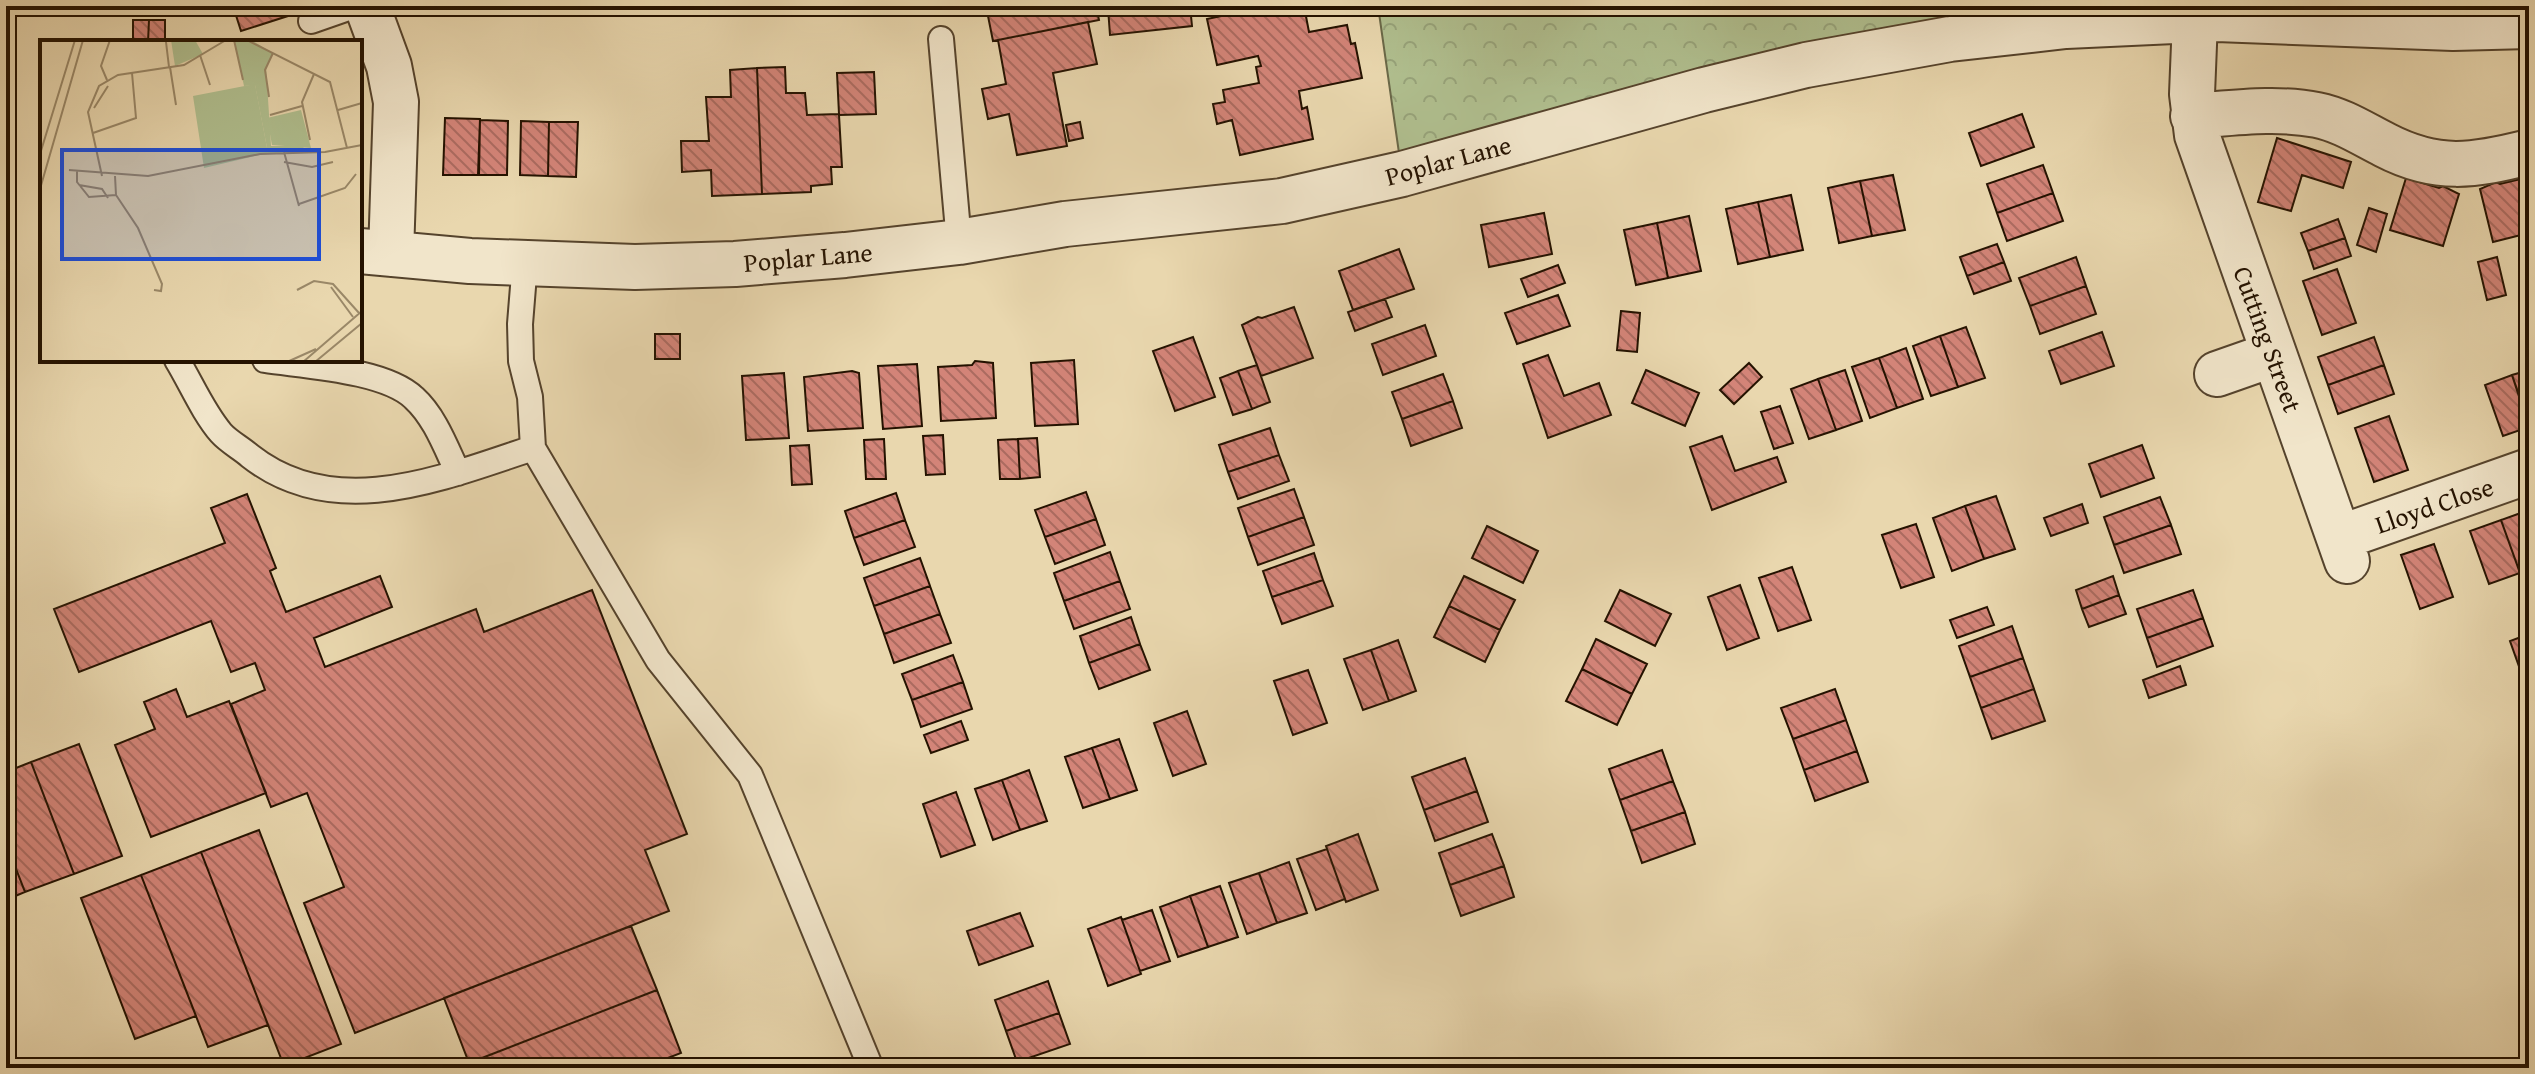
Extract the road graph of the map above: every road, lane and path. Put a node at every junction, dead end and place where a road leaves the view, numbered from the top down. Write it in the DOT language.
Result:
graph roads {
  1 [pos="377,19"];
  2 [pos="2195,20"];
  3 [pos="311,21"];
  4 [pos="2529,26"];
  5 [pos="941,39"];
  6 [pos="2193,116"];
  7 [pos="2529,152"];
  8 [pos="959,242"];
  9 [pos="375,252"];
  10 [pos="525,262"];
  11 [pos="2274,354"];
  12 [pos="178,362"];
  13 [pos="278,362"];
  14 [pos="2217,374"];
  15 [pos="533,448"];
  16 [pos="2529,471"];
  17 [pos="458,473"];
  18 [pos="2343,550"];
  19 [pos="871,1068"];
  1 -- 3 [label="lane"];
  1 -- 9 [label="street"];
  2 -- 4 [label="street, Poplar Lane"];
  2 -- 6 [label="street, Cutting Street"];
  2 -- 8 [label="street, Poplar Lane"];
  5 -- 8 [label="lane"];
  6 -- 7 [label="street"];
  6 -- 11 [label="street, Cutting Street"];
  8 -- 10 [label="street, Poplar Lane"];
  9 -- 10 [label="street, Poplar Lane"];
  10 -- 15 [label="lane"];
  11 -- 14 [label="street"];
  11 -- 18 [label="street, Cutting Street"];
  12 -- 17 [label="lane"];
  13 -- 17 [label="lane"];
  15 -- 17 [label="lane"];
  15 -- 19 [label="lane"];
  16 -- 18 [label="street, Lloyd Close"];
}
